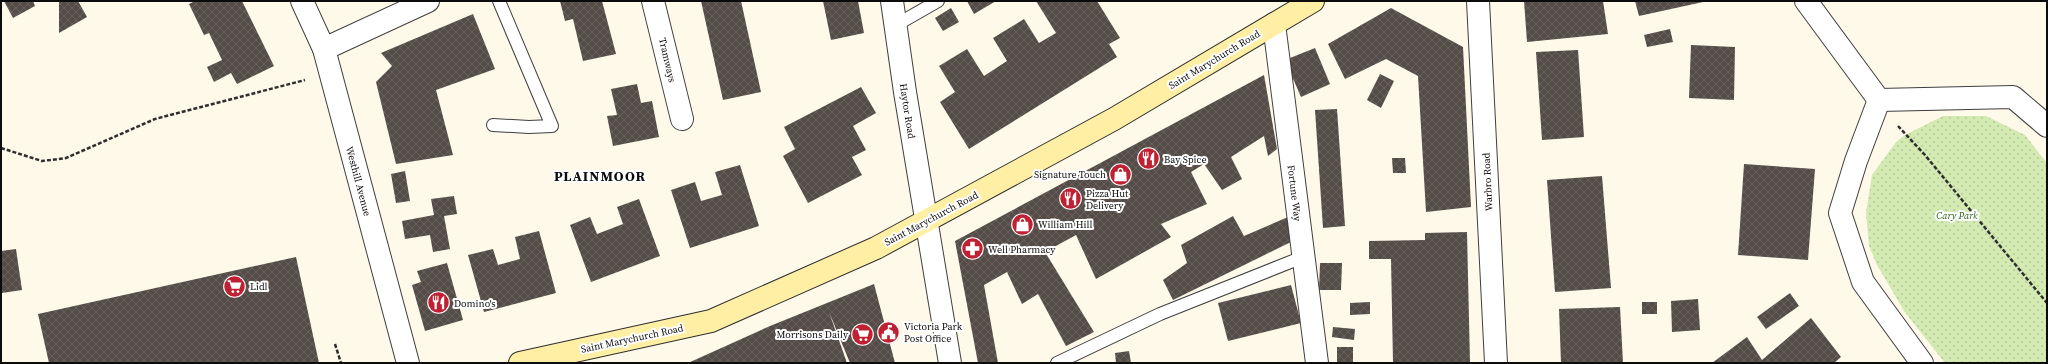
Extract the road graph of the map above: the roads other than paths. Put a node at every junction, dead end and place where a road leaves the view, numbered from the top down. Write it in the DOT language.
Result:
graph roads {
  1 [pos="302,1"];
  2 [pos="428,1"];
  3 [pos="499,1"];
  4 [pos="653,1"];
  5 [pos="892,1"];
  6 [pos="938,1"];
  7 [pos="1313,1"];
  8 [pos="1478,1"];
  9 [pos="1806,1"];
  10 [pos="1274,24"];
  11 [pos="896,25"];
  12 [pos="324,49"];
  13 [pos="1879,100"];
  14 [pos="682,119"];
  15 [pos="493,125"];
  16 [pos="2047,126"];
  17 [pos="927,220"];
  18 [pos="1303,257"];
  19 [pos="408,363"];
  20 [pos="520,363"];
  21 [pos="950,363"];
  22 [pos="1057,363"];
  23 [pos="1317,363"];
  24 [pos="1496,363"];
  25 [pos="1922,363"];
  1 -- 12 [label="street, Westhill Avenue"];
  2 -- 12 [label="street"];
  3 -- 15 [label="lane"];
  4 -- 14 [label="street, Tramways"];
  5 -- 11 [label="street, Haytor Road"];
  6 -- 11 [label="lane"];
  7 -- 10 [label="street, Saint Marychurch Road"];
  8 -- 24 [label="street, Warbro Road"];
  9 -- 13 [label="street"];
  10 -- 17 [label="street, Saint Marychurch Road"];
  10 -- 18 [label="street, Fortune Way"];
  11 -- 17 [label="street, Haytor Road"];
  12 -- 19 [label="street, Westhill Avenue"];
  13 -- 16 [label="street"];
  13 -- 25 [label="street"];
  17 -- 20 [label="street, Saint Marychurch Road"];
  17 -- 21 [label="street, Haytor Road"];
  18 -- 22 [label="lane"];
  18 -- 23 [label="street, Fortune Way"];
}
